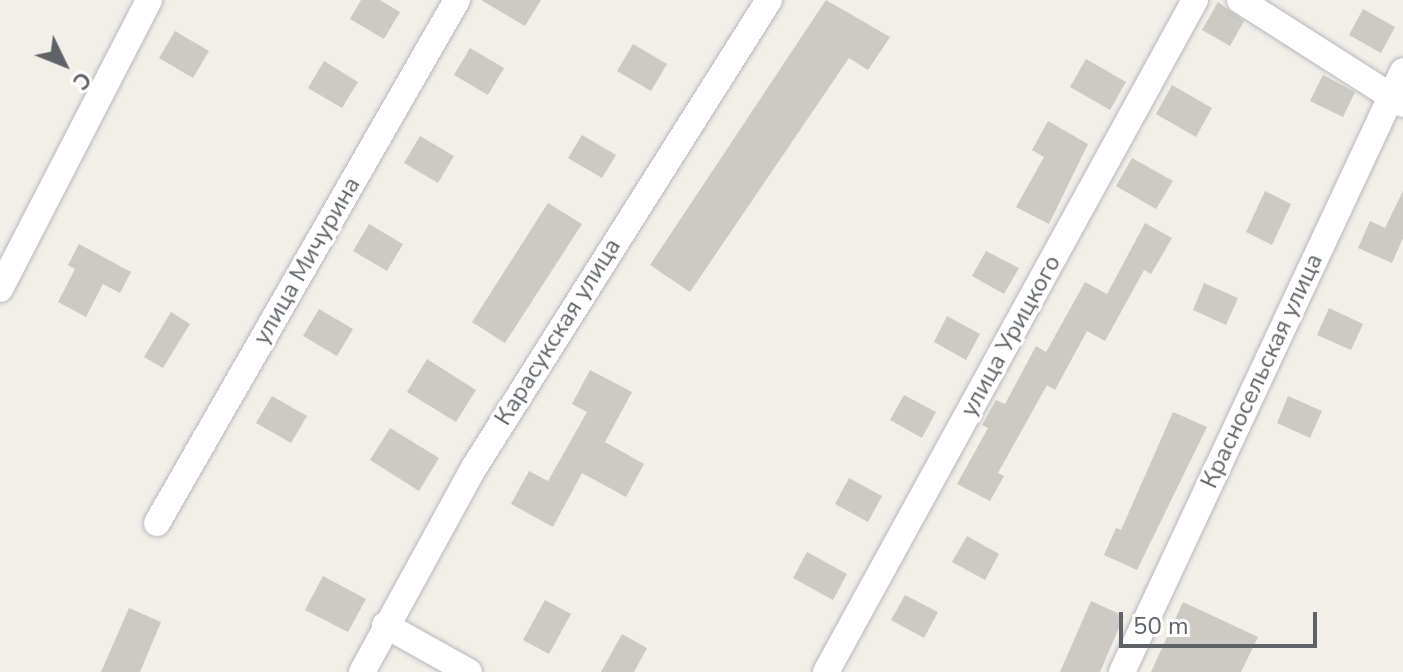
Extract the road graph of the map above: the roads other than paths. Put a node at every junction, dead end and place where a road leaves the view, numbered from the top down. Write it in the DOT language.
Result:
graph roads {
  1 [pos="149,0"];
  2 [pos="457,0"];
  3 [pos="769,0"];
  4 [pos="1195,0"];
  5 [pos="1240,0"];
  6 [pos="1403,71"];
  7 [pos="1397,100"];
  8 [pos="0,289"];
  9 [pos="157,523"];
  10 [pos="385,625"];
  11 [pos="362,672"];
  12 [pos="469,672"];
  13 [pos="826,672"];
  14 [pos="1122,672"];
  1 -- 8 [label="street"];
  2 -- 9 [label="street, улица Мичурина"];
  3 -- 10 [label="street, Карасукская улица"];
  4 -- 13 [label="street, улица Урицкого"];
  5 -- 7 [label="street"];
  6 -- 7 [label="street, Красносельская улица"];
  7 -- 14 [label="street, Красносельская улица"];
  10 -- 11 [label="street, Карасукская улица"];
  10 -- 12 [label="street"];
}
